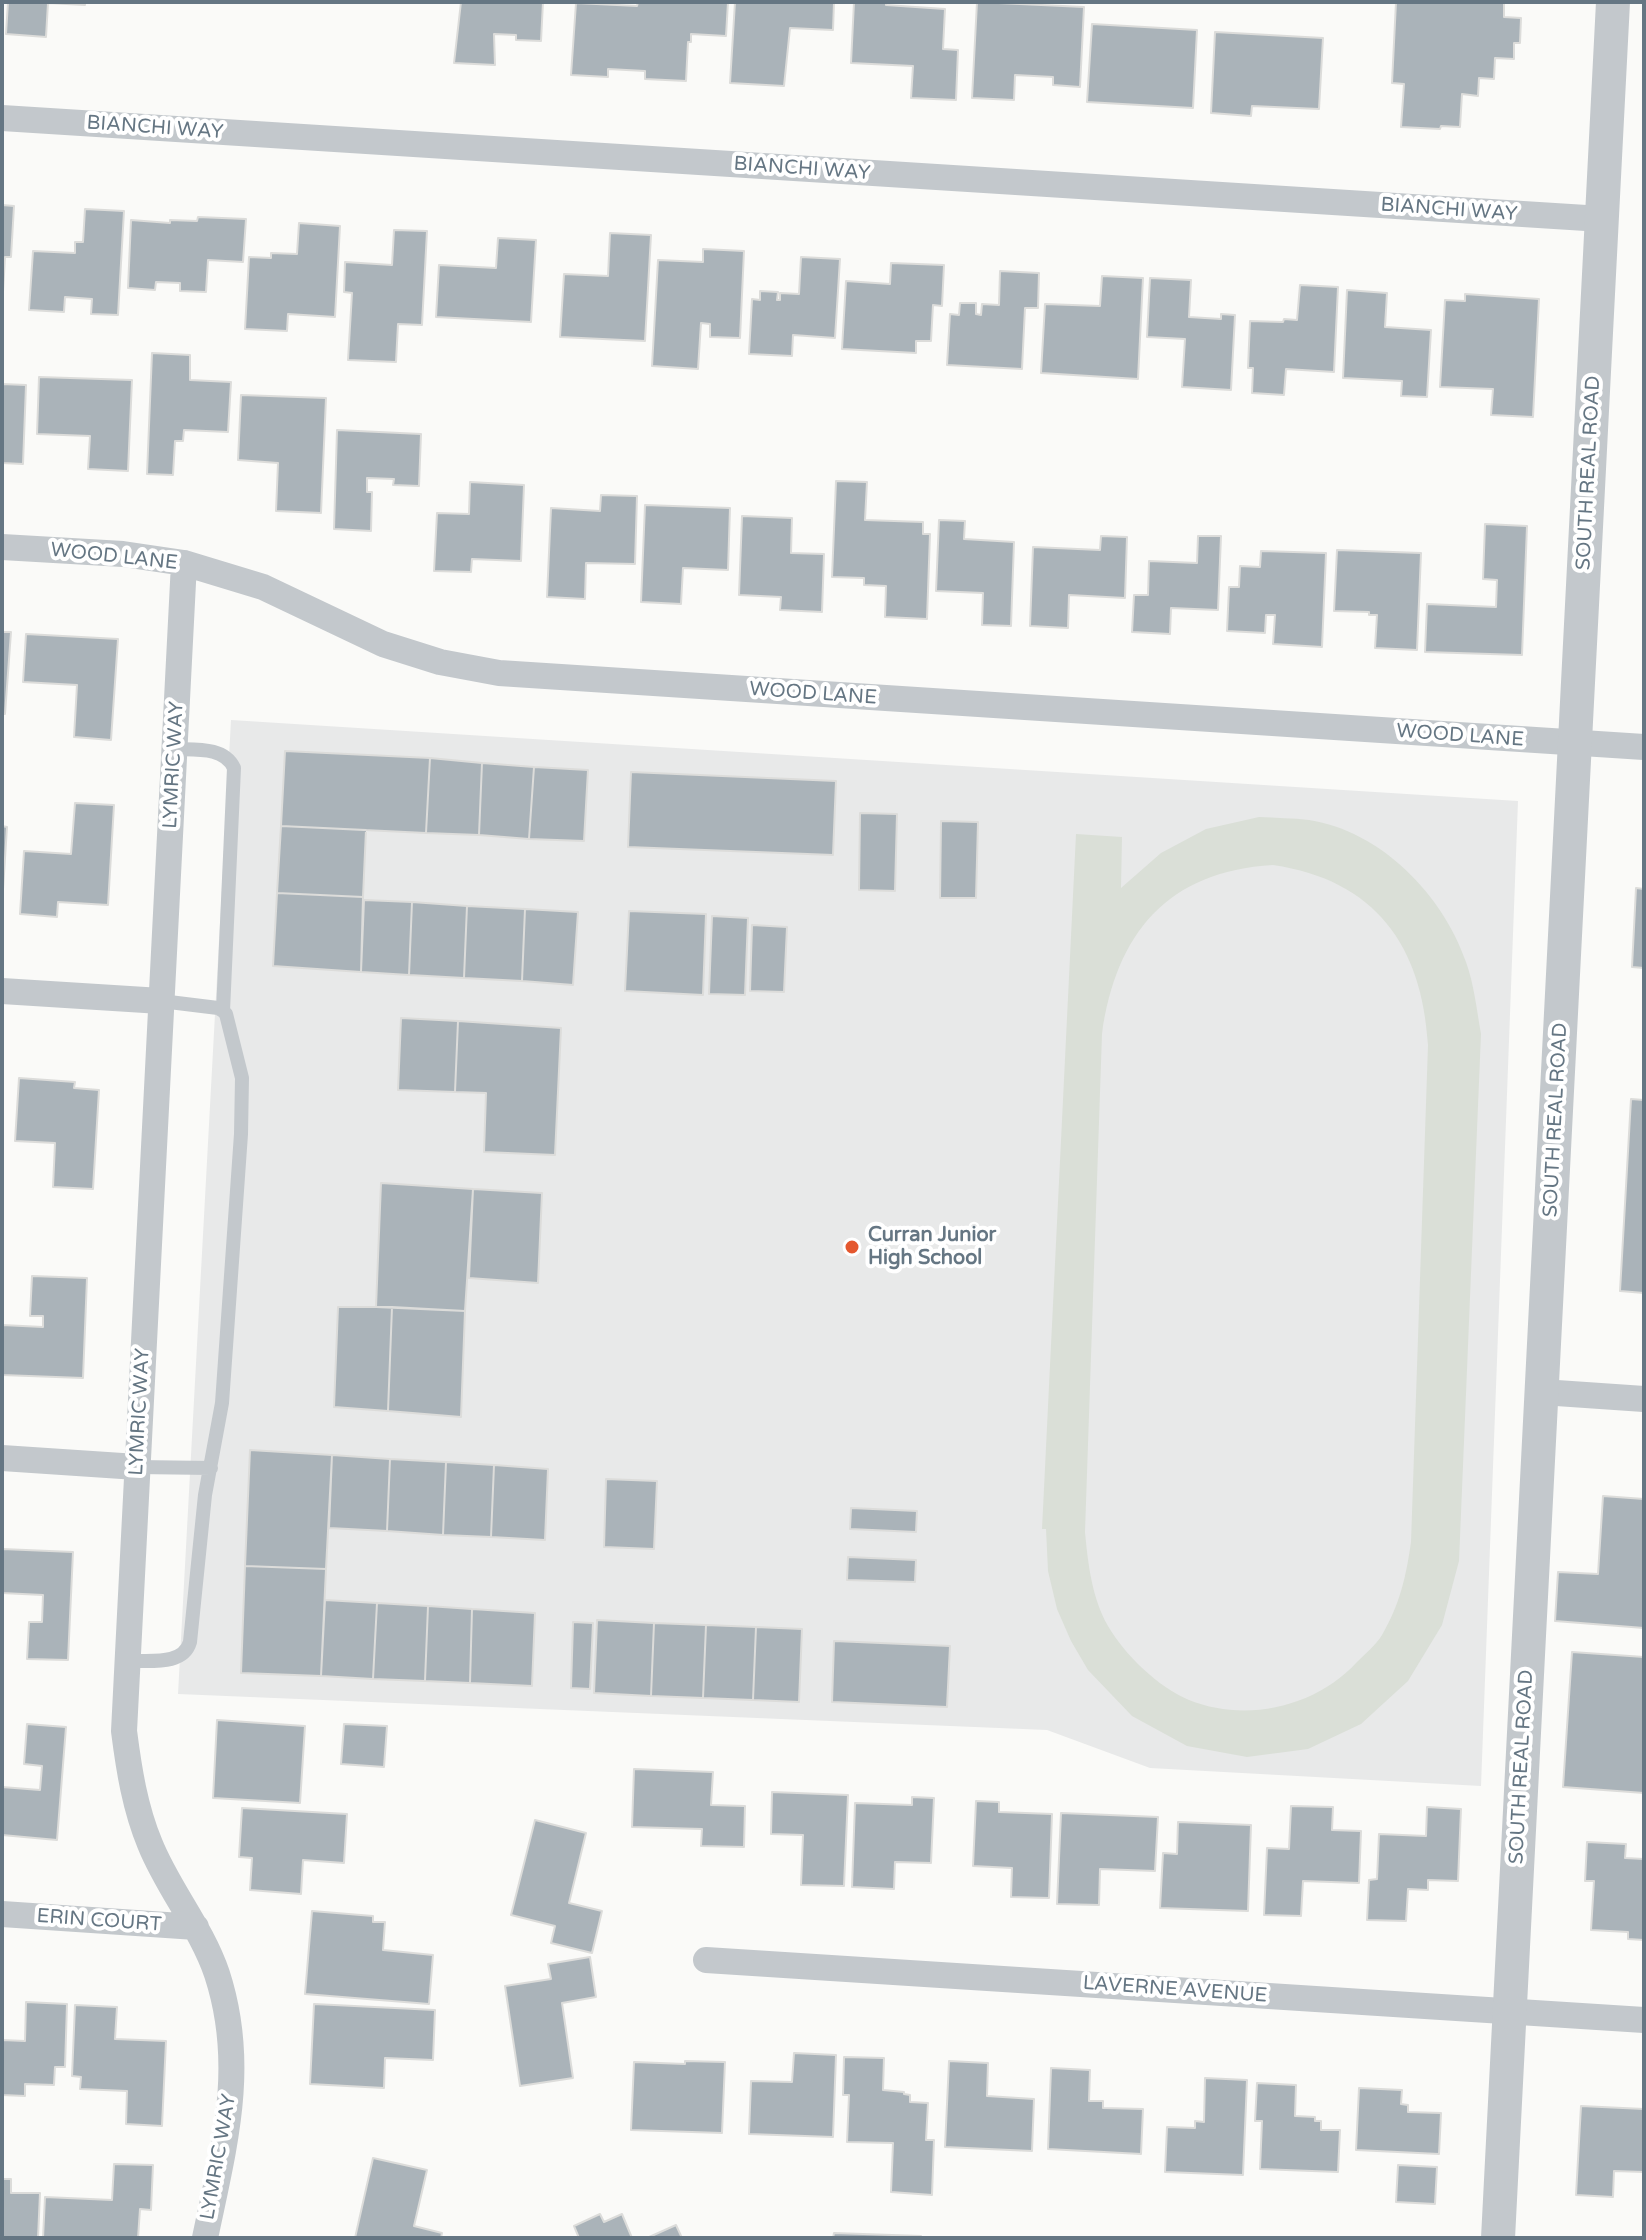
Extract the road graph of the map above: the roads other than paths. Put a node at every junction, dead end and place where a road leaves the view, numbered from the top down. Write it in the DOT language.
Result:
graph roads {
  1 [pos="1613,2"];
  2 [pos="2,118"];
  3 [pos="1602,219"];
  4 [pos="2,547"];
  5 [pos="184,563"];
  6 [pos="1575,743"];
  7 [pos="1644,747"];
  8 [pos="174,749"];
  9 [pos="2,991"];
  10 [pos="161,1001"];
  11 [pos="223,1011"];
  12 [pos="1542,1392"];
  13 [pos="1644,1399"];
  14 [pos="2,1458"];
  15 [pos="137,1467"];
  16 [pos="211,1468"];
  17 [pos="128,1661"];
  18 [pos="2,1914"];
  19 [pos="196,1927"];
  20 [pos="706,1960"];
  21 [pos="1509,2011"];
  22 [pos="1644,2020"];
  23 [pos="205,2238"];
  24 [pos="1498,2238"];
  1 -- 3 [label="street, SOUTH REAL ROAD"];
  2 -- 3 [label="street, BIANCHI WAY"];
  3 -- 6 [label="street, SOUTH REAL ROAD"];
  4 -- 5 [label="street, WOOD LANE"];
  5 -- 6 [label="street, WOOD LANE"];
  5 -- 8 [label="street, LYMRIC WAY"];
  6 -- 7 [label="street, WOOD LANE"];
  6 -- 12 [label="street, SOUTH REAL ROAD"];
  8 -- 10 [label="street, LYMRIC WAY"];
  8 -- 11 [label="lane"];
  9 -- 10 [label="street"];
  10 -- 11 [label="lane"];
  10 -- 15 [label="street, LYMRIC WAY"];
  11 -- 16 [label="lane"];
  12 -- 13 [label="street"];
  12 -- 21 [label="street, SOUTH REAL ROAD"];
  14 -- 15 [label="street"];
  15 -- 16 [label="lane"];
  15 -- 17 [label="street, LYMRIC WAY"];
  16 -- 17 [label="lane"];
  17 -- 19 [label="street, LYMRIC WAY"];
  18 -- 19 [label="street, ERIN COURT"];
  19 -- 23 [label="street, LYMRIC WAY"];
  20 -- 21 [label="street, LAVERNE AVENUE"];
  21 -- 22 [label="street, LAVERNE AVENUE"];
  21 -- 24 [label="street, SOUTH REAL ROAD"];
}
